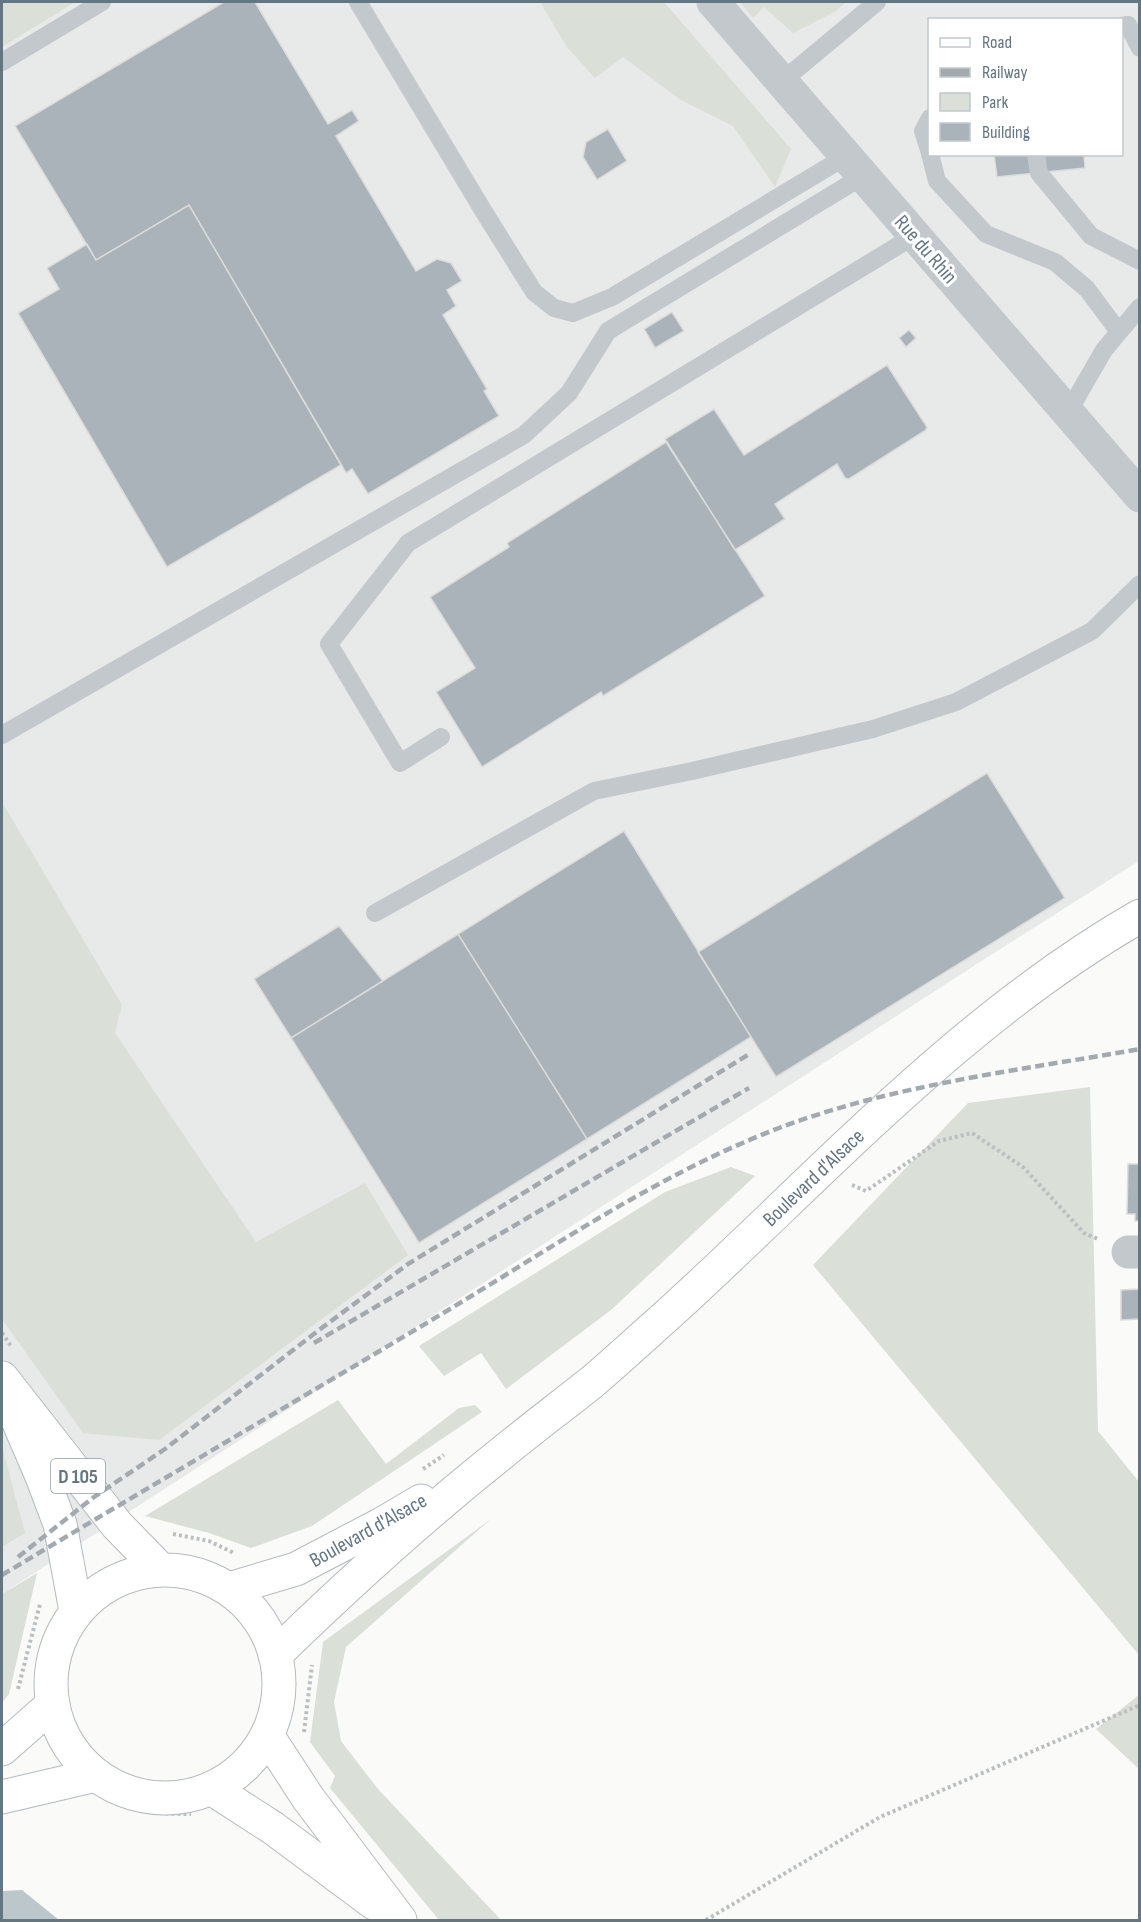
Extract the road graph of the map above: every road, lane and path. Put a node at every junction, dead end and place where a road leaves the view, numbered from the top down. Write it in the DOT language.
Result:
graph roads {
  1 [pos="102,2"];
  2 [pos="358,2"];
  3 [pos="712,2"];
  4 [pos="877,2"];
  5 [pos="1123,26"];
  6 [pos="1140,48"];
  7 [pos="2,62"];
  8 [pos="781,82"];
  9 [pos="928,122"];
  10 [pos="928,147"];
  11 [pos="931,156"];
  12 [pos="1036,156"];
  13 [pos="854,166"];
  14 [pos="914,236"];
  15 [pos="1140,261"];
  16 [pos="1140,308"];
  17 [pos="1119,332"];
  18 [pos="1067,414"];
  19 [pos="1140,496"];
  20 [pos="1140,584"];
  21 [pos="2,735"];
  22 [pos="441,737"];
  23 [pos="375,913"];
  24 [pos="1140,916"];
  25 [pos="822,1170"];
  26 [pos="1134,1252"];
  27 [pos="2,1378"];
  28 [pos="2,1384"];
  29 [pos="500,1454"];
  30 [pos="170,1534"];
  31 [pos="244,1557"];
  32 [pos="160,1569"];
  33 [pos="228,1588"];
  34 [pos="76,1611"];
  35 [pos="275,1654"];
  36 [pos="52,1704"];
  37 [pos="1140,1705"];
  38 [pos="267,1735"];
  39 [pos="2,1749"];
  40 [pos="96,1774"];
  41 [pos="211,1788"];
  42 [pos="2,1797"];
  43 [pos="398,1920"];
  44 [pos="706,1920"];
  1 -- 7 [label="lane"];
  2 -- 13 [label="lane"];
  3 -- 8 [label="street, Rue du Rhin"];
  4 -- 8 [label="lane"];
  5 -- 6 [label="lane"];
  8 -- 13 [label="street, Rue du Rhin"];
  9 -- 10 [label="lane"];
  11 -- 17 [label="lane"];
  12 -- 15 [label="lane"];
  13 -- 14 [label="street, Rue du Rhin"];
  13 -- 21 [label="lane"];
  14 -- 18 [label="street, Rue du Rhin"];
  14 -- 22 [label="lane"];
  16 -- 17 [label="lane"];
  17 -- 18 [label="lane"];
  18 -- 19 [label="street, Rue du Rhin"];
  20 -- 23 [label="lane"];
  24 -- 25 [label="main road, Boulevard d'Alsace"];
  25 -- 26 [label="path"];
  25 -- 29 [label="main road, Boulevard d'Alsace"];
  27 -- 32 [label="main road, D 105"];
  28 -- 34 [label="main road, D 105"];
  29 -- 33 [label="main road, Boulevard d'Alsace"];
  29 -- 35 [label="main road, Boulevard d'Alsace"];
  30 -- 31 [label="path"];
  32 -- 33 [label="main road"];
  32 -- 34 [label="main road"];
  33 -- 35 [label="main road"];
  34 -- 36 [label="main road"];
  35 -- 38 [label="main road"];
  36 -- 39 [label="main road"];
  36 -- 40 [label="main road"];
  37 -- 44 [label="path"];
  38 -- 41 [label="main road"];
  38 -- 43 [label="main road"];
  40 -- 41 [label="main road"];
  40 -- 42 [label="main road"];
  41 -- 43 [label="main road"];
}
